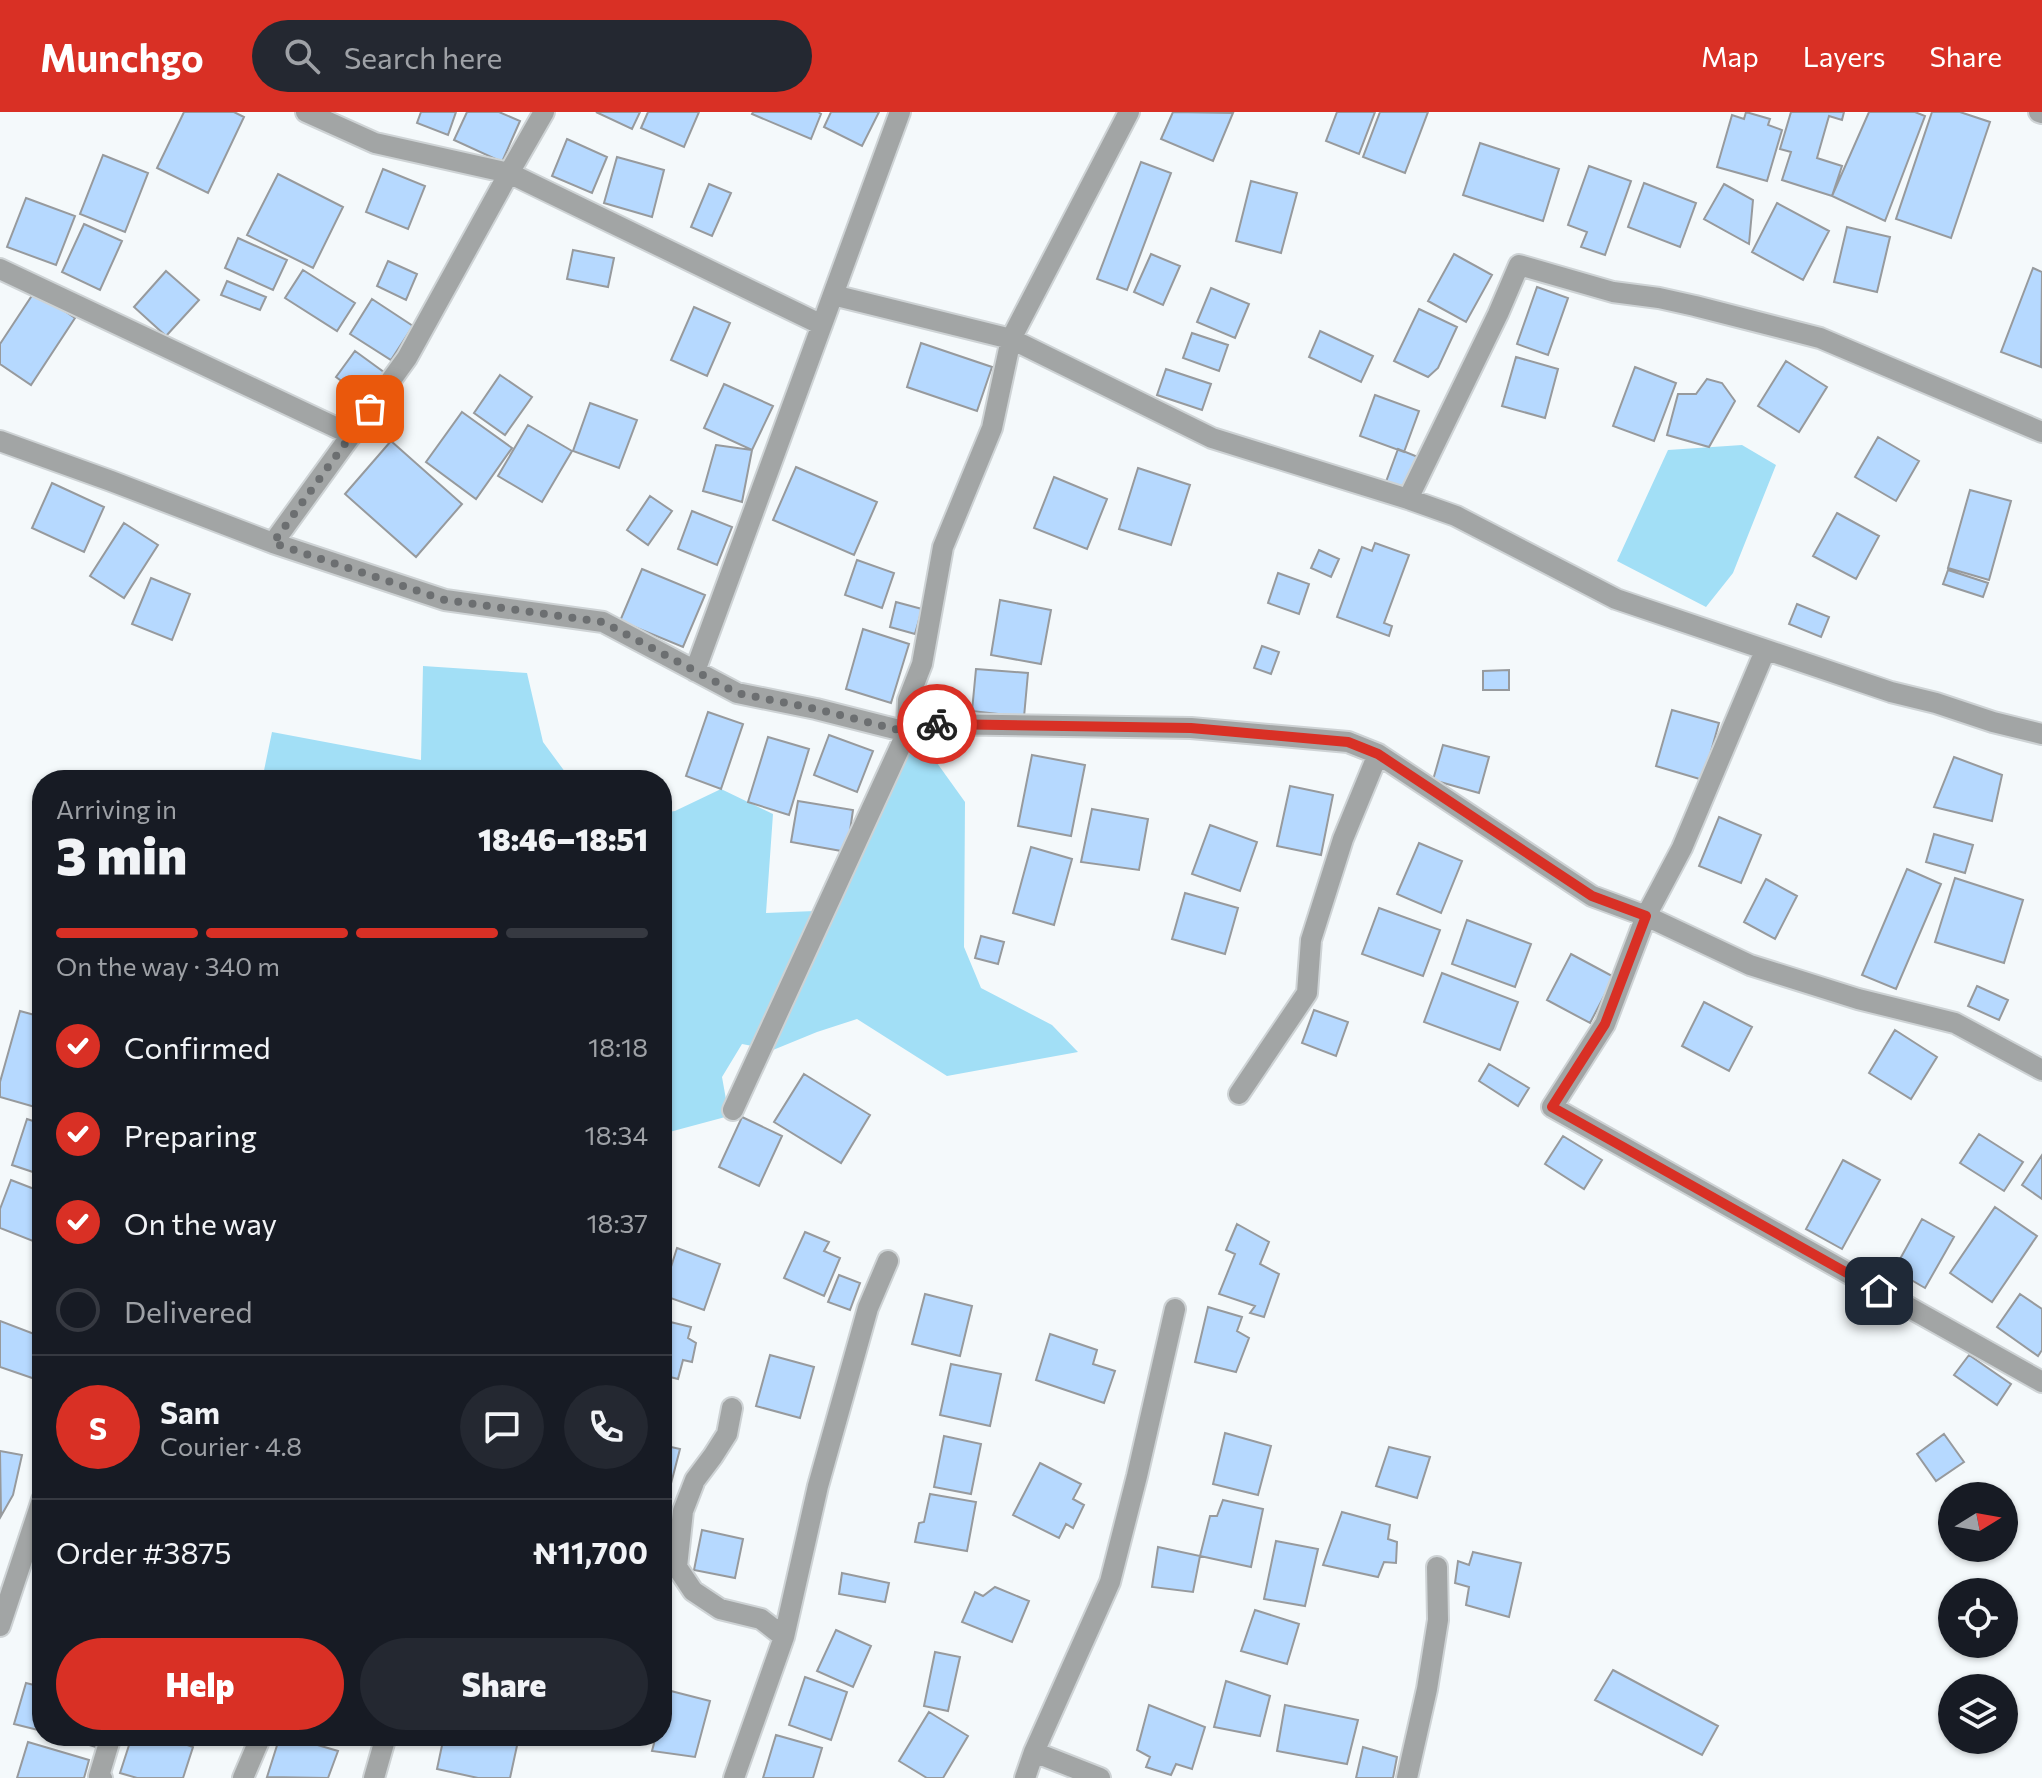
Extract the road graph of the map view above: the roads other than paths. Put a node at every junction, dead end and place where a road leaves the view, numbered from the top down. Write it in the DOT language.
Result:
graph roads {
  1 [pos="306,112"];
  2 [pos="544,112"];
  3 [pos="900,112"];
  4 [pos="1129,112"];
  5 [pos="509,173"];
  6 [pos="0,269"];
  7 [pos="833,295"];
  8 [pos="822,325"];
  9 [pos="1011,339"];
  10 [pos="2042,432"];
  11 [pos="352,435"];
  12 [pos="0,441"];
  13 [pos="1408,499"];
  14 [pos="273,543"];
  15 [pos="1765,651"];
  16 [pos="695,671"];
  17 [pos="907,732"];
  18 [pos="2042,734"];
  19 [pos="1378,754"];
  20 [pos="1646,916"];
  21 [pos="2042,1070"];
  22 [pos="1239,1094"];
  23 [pos="733,1110"];
  24 [pos="888,1261"];
  25 [pos="1175,1309"];
  26 [pos="2042,1382"];
  27 [pos="732,1408"];
  28 [pos="32,1530"];
  29 [pos="1437,1567"];
  30 [pos="0,1626"];
  31 [pos="784,1637"];
  32 [pos="108,1746"];
  33 [pos="257,1746"];
  34 [pos="383,1746"];
  35 [pos="1034,1752"];
  36 [pos="102,1778"];
  37 [pos="243,1778"];
  38 [pos="374,1778"];
  39 [pos="734,1778"];
  40 [pos="1025,1778"];
  41 [pos="1100,1778"];
  42 [pos="1407,1778"];
  1 -- 5 [label="street"];
  2 -- 5 [label="street"];
  3 -- 7 [label="street"];
  4 -- 9 [label="street"];
  5 -- 8 [label="street"];
  5 -- 11 [label="street"];
  6 -- 11 [label="street"];
  7 -- 8 [label="street"];
  7 -- 9 [label="street"];
  8 -- 16 [label="street"];
  9 -- 13 [label="street"];
  9 -- 17 [label="street"];
  10 -- 13 [label="street"];
  11 -- 14 [label="street"];
  12 -- 14 [label="street"];
  13 -- 15 [label="street"];
  14 -- 16 [label="street"];
  15 -- 18 [label="street"];
  15 -- 20 [label="street"];
  16 -- 17 [label="street"];
  17 -- 19 [label="street"];
  17 -- 23 [label="street"];
  19 -- 20 [label="street"];
  19 -- 22 [label="street"];
  20 -- 21 [label="street"];
  20 -- 26 [label="street"];
  24 -- 31 [label="street"];
  25 -- 35 [label="street"];
  27 -- 31 [label="street"];
  28 -- 30 [label="street"];
  29 -- 42 [label="street"];
  31 -- 39 [label="street"];
  32 -- 36 [label="street"];
  33 -- 37 [label="street"];
  34 -- 38 [label="street"];
  35 -- 40 [label="street"];
  35 -- 41 [label="street"];
}
